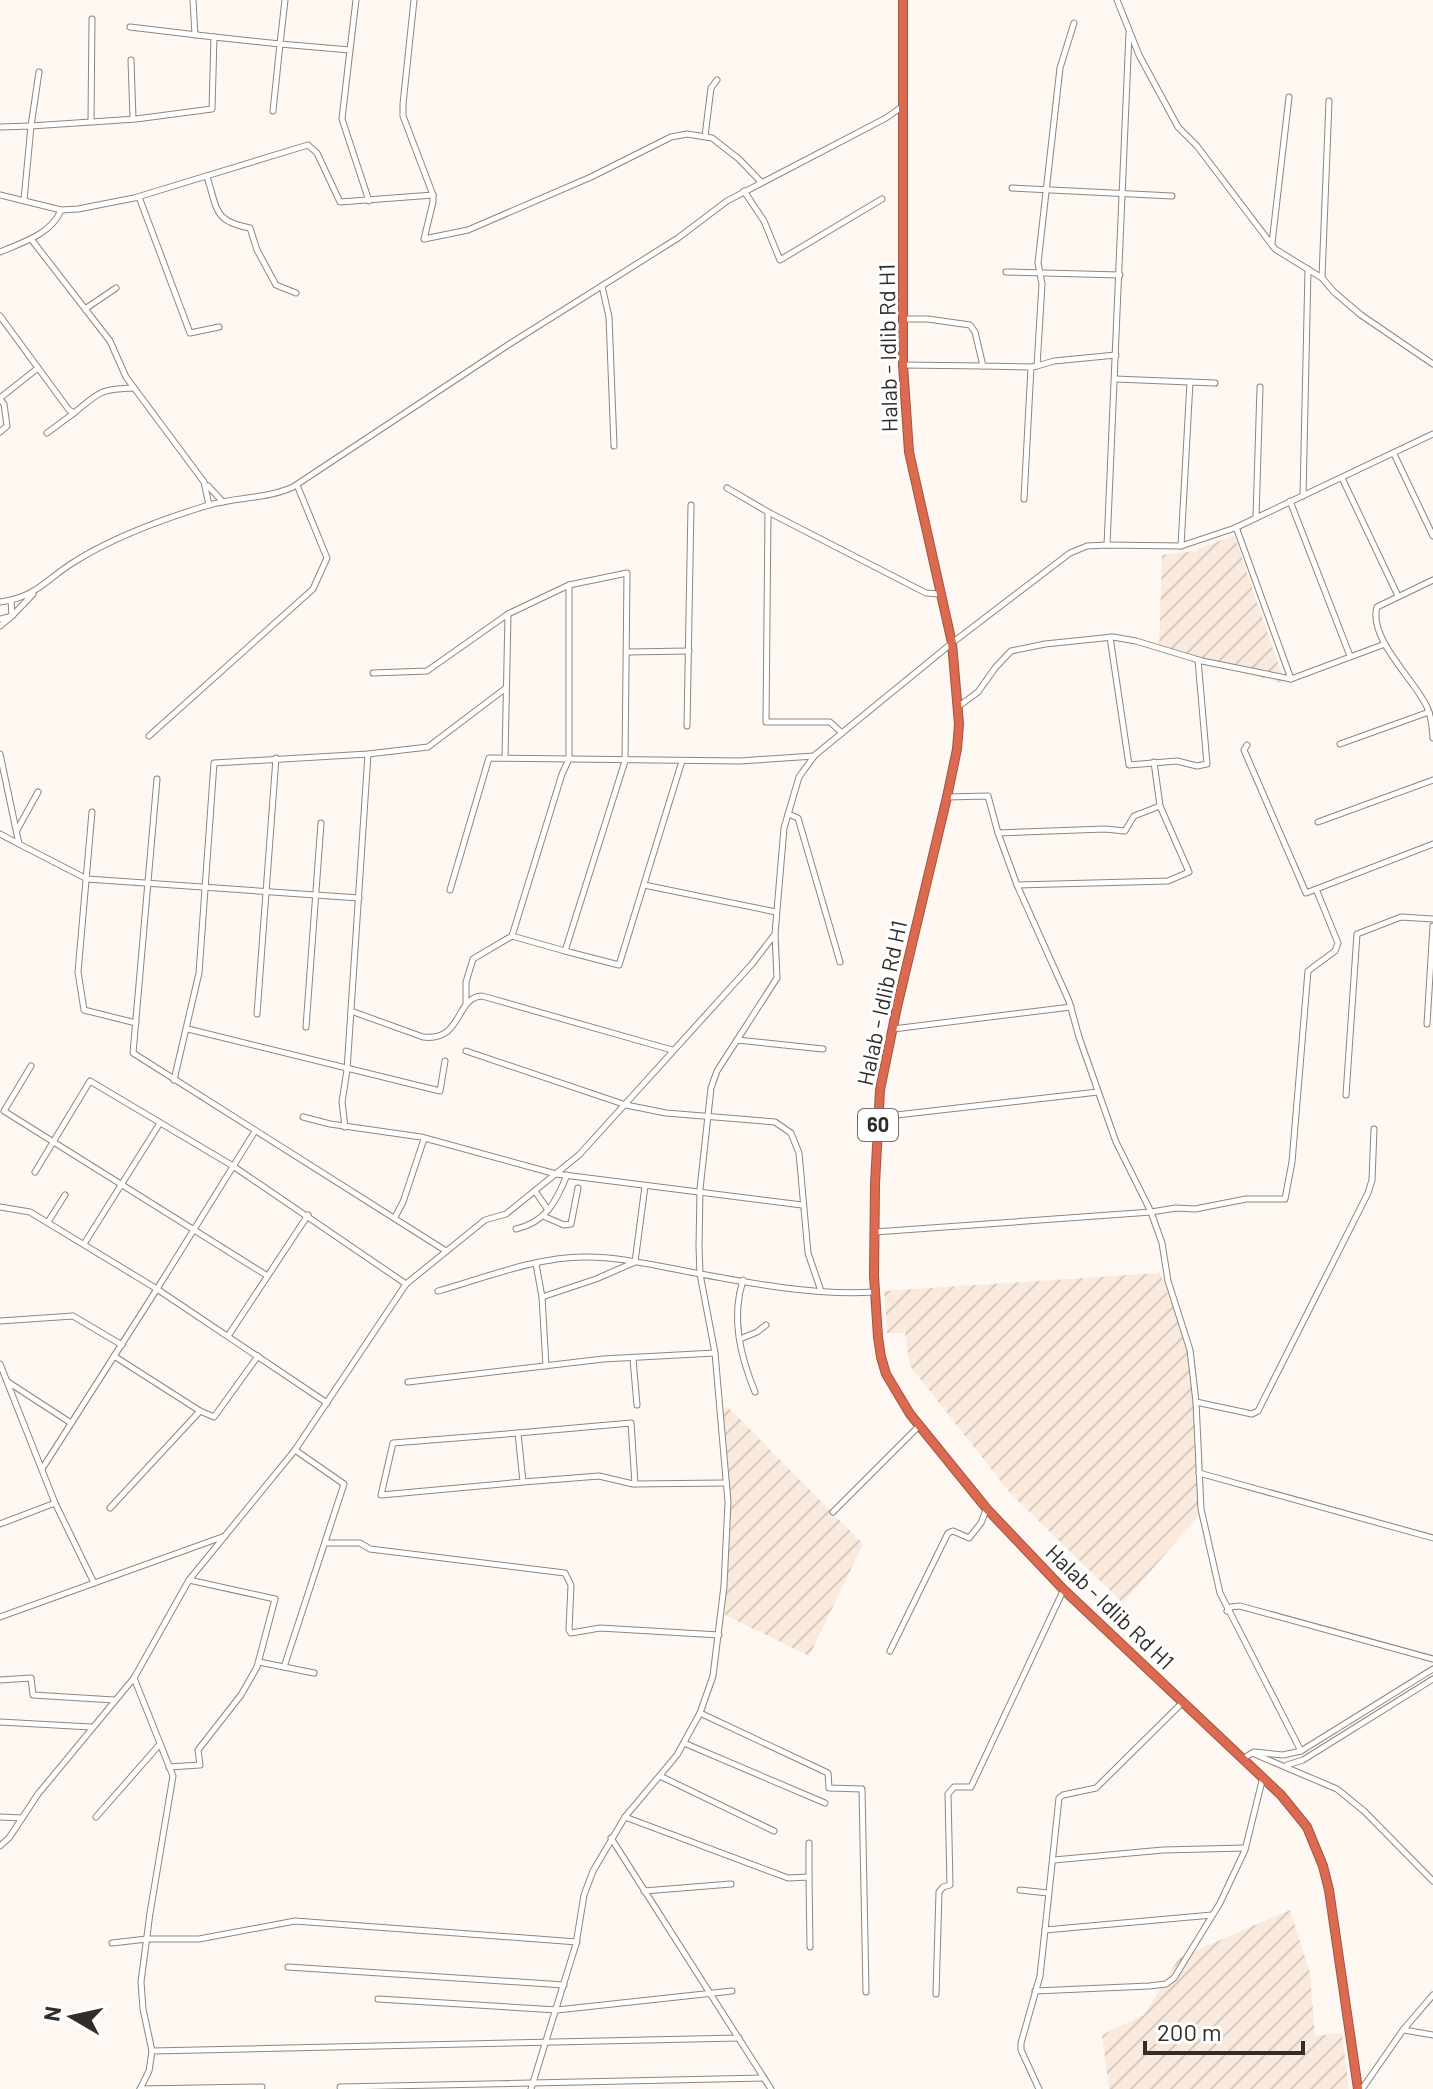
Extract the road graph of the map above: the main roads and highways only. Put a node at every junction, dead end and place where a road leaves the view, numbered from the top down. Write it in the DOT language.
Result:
graph roads {
  1 [pos="903,0"];
  2 [pos="1360,2089"];
  1 -- 2 [label="highway, Halab - Idlib Rd H1 / 60"];
}
